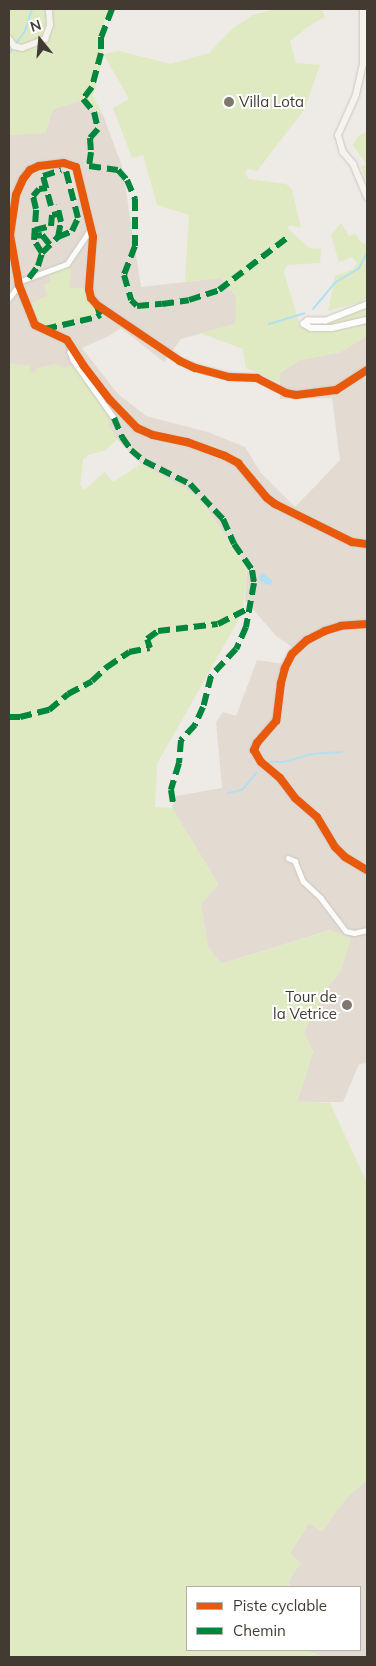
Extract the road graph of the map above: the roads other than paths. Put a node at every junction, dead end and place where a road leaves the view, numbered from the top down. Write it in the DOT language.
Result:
graph roads {
  1 [pos="49,9"];
  2 [pos="363,9"];
  3 [pos="9,39"];
  4 [pos="367,197"];
  5 [pos="92,231"];
  6 [pos="18,284"];
  7 [pos="9,298"];
  8 [pos="367,305"];
  9 [pos="367,320"];
  10 [pos="72,347"];
  11 [pos="367,370"];
  12 [pos="114,418"];
  13 [pos="367,544"];
  14 [pos="367,624"];
  15 [pos="288,858"];
  16 [pos="367,870"];
  17 [pos="367,930"];
  1 -- 3 [label="main road"];
  2 -- 4 [label="main road"];
  5 -- 6 [label="street"];
  5 -- 6 [label="street"];
  5 -- 11 [label="street"];
  6 -- 7 [label="street"];
  6 -- 10 [label="street"];
  8 -- 9 [label="street"];
  10 -- 12 [label="street"];
  10 -- 13 [label="street"];
  14 -- 16 [label="street"];
  15 -- 17 [label="street"];
}
